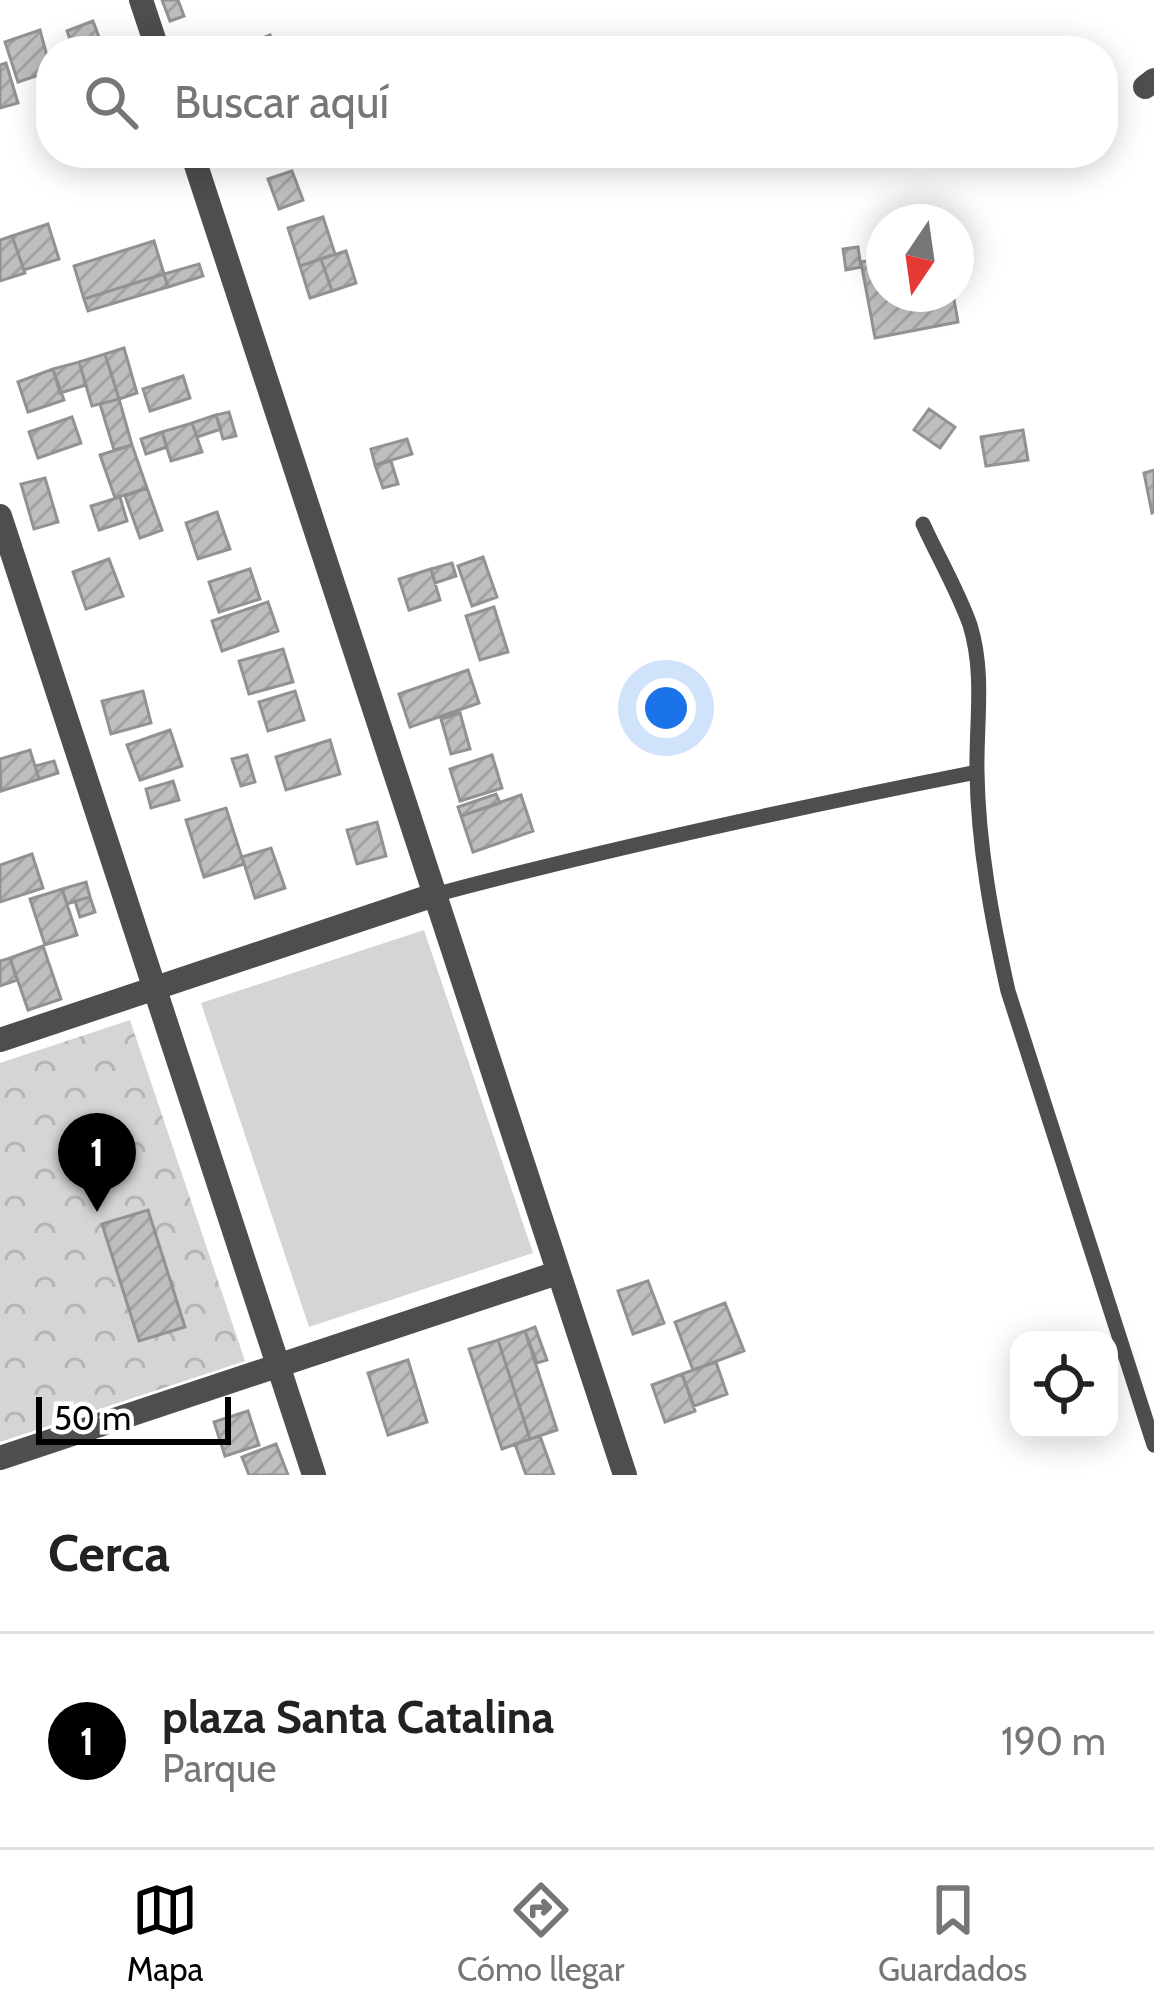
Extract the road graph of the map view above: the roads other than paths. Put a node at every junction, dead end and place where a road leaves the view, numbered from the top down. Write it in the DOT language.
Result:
graph roads {
  1 [pos="141,0"];
  2 [pos="153,36"];
  3 [pos="196,168"];
  4 [pos="0,516"];
  5 [pos="923,524"];
  6 [pos="977,772"];
  7 [pos="434,895"];
  8 [pos="154,988"];
  9 [pos="0,1040"];
  10 [pos="557,1274"];
  11 [pos="278,1366"];
  12 [pos="1154,1445"];
  13 [pos="0,1458"];
  14 [pos="314,1475"];
  15 [pos="625,1475"];
  1 -- 2 [label="street"];
  3 -- 7 [label="street"];
  4 -- 8 [label="street"];
  5 -- 6 [label="lane"];
  6 -- 7 [label="lane"];
  6 -- 12 [label="lane"];
  7 -- 8 [label="street"];
  7 -- 10 [label="street"];
  8 -- 9 [label="street"];
  8 -- 11 [label="street"];
  10 -- 11 [label="street"];
  10 -- 15 [label="street"];
  11 -- 13 [label="street"];
  11 -- 14 [label="street"];
}
